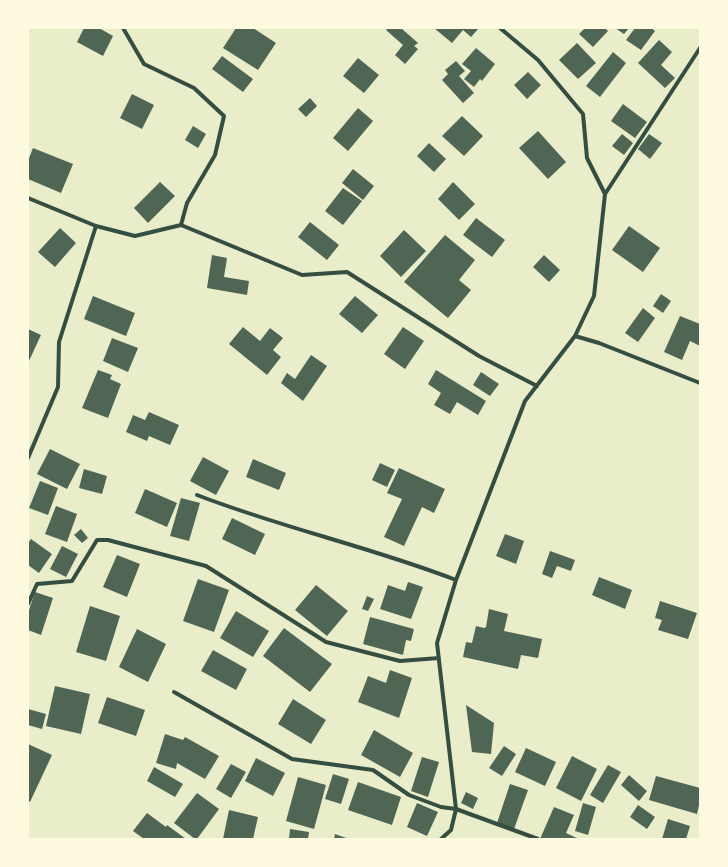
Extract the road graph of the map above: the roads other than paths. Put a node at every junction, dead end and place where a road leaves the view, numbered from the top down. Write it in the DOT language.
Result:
graph roads {
  1 [pos="123,28"];
  2 [pos="500,28"];
  3 [pos="700,48"];
  4 [pos="605,194"];
  5 [pos="28,198"];
  6 [pos="96,226"];
  7 [pos="181,226"];
  8 [pos="575,336"];
  9 [pos="700,383"];
  10 [pos="537,386"];
  11 [pos="28,458"];
  12 [pos="197,495"];
  13 [pos="456,580"];
  14 [pos="28,604"];
  15 [pos="439,658"];
  16 [pos="174,692"];
  17 [pos="456,809"];
  18 [pos="441,839"];
  19 [pos="538,839"];
  1 -- 7 [label="street"];
  2 -- 4 [label="street"];
  3 -- 4 [label="street"];
  4 -- 8 [label="street"];
  5 -- 6 [label="street"];
  6 -- 7 [label="street"];
  6 -- 11 [label="street"];
  7 -- 10 [label="street"];
  8 -- 9 [label="street"];
  8 -- 10 [label="street"];
  10 -- 13 [label="street"];
  12 -- 13 [label="street"];
  13 -- 15 [label="street"];
  14 -- 15 [label="street"];
  15 -- 17 [label="street"];
  16 -- 17 [label="street"];
  17 -- 18 [label="street"];
  17 -- 19 [label="street"];
}
